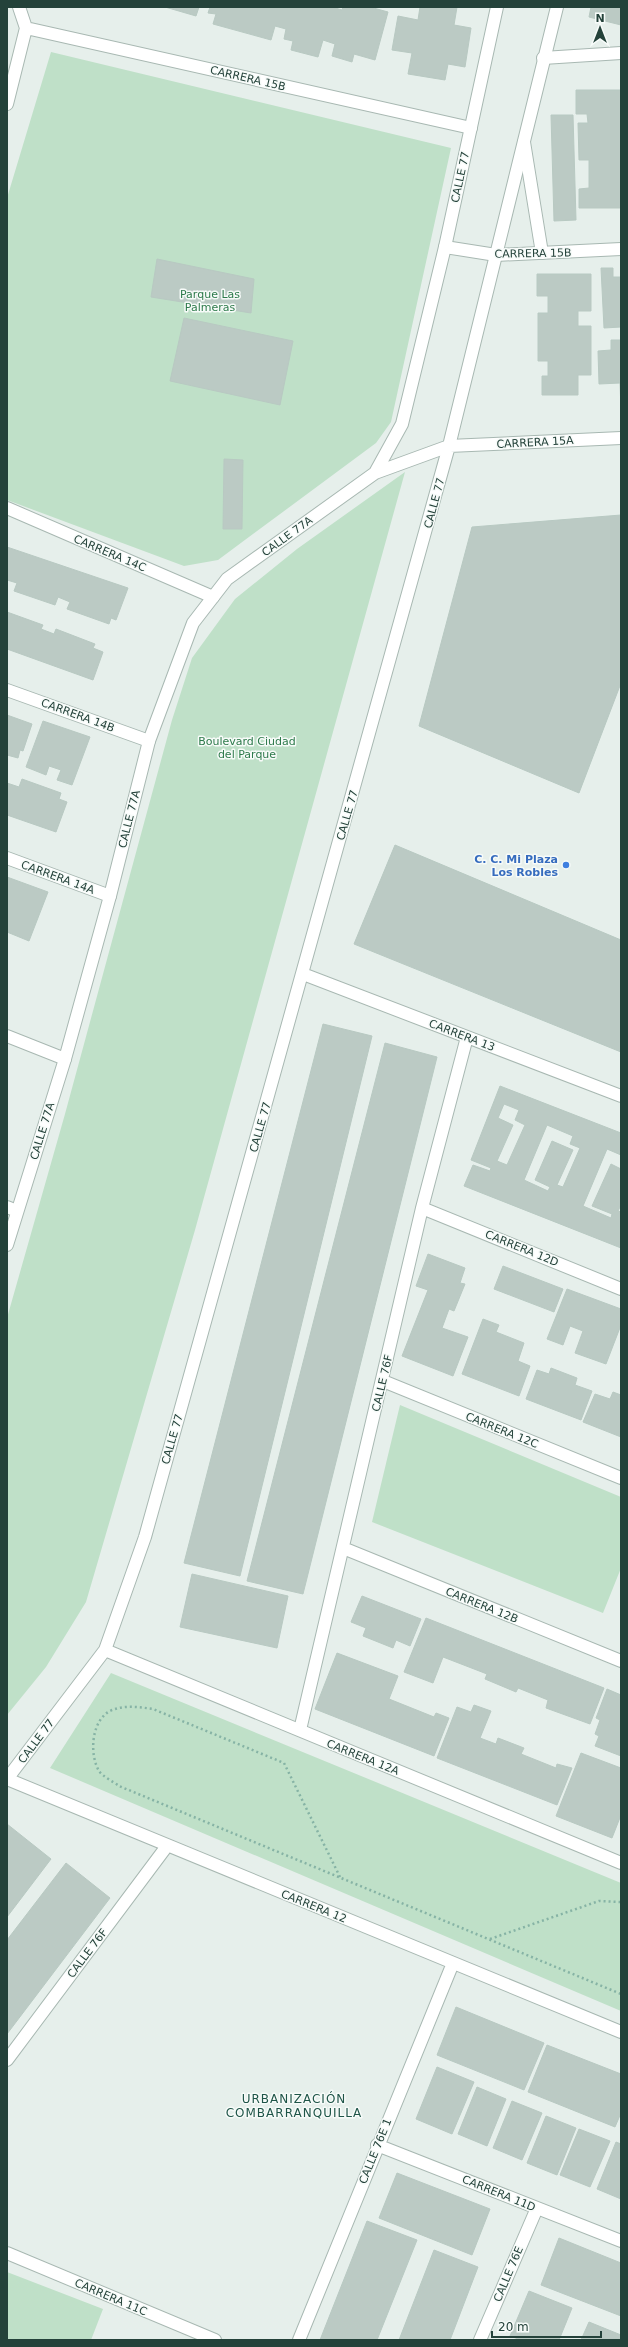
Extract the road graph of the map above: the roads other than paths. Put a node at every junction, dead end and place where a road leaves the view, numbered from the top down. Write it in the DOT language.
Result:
graph roads {
  1 [pos="19,7"];
  2 [pos="497,7"];
  3 [pos="557,7"];
  4 [pos="26,28"];
  5 [pos="621,53"];
  6 [pos="543,58"];
  7 [pos="7,104"];
  8 [pos="471,128"];
  9 [pos="524,141"];
  10 [pos="445,247"];
  11 [pos="621,250"];
  12 [pos="542,253"];
  13 [pos="496,255"];
  14 [pos="621,438"];
  15 [pos="449,446"];
  16 [pos="375,473"];
  17 [pos="7,508"];
  18 [pos="213,598"];
  19 [pos="7,690"];
  20 [pos="148,741"];
  21 [pos="7,858"];
  22 [pos="110,896"];
  23 [pos="303,974"];
  24 [pos="7,1036"];
  25 [pos="467,1037"];
  26 [pos="65,1059"];
  27 [pos="621,1096"];
  28 [pos="422,1208"];
  29 [pos="12,1209"];
  30 [pos="7,1246"];
  31 [pos="621,1289"];
  32 [pos="383,1381"];
  33 [pos="621,1478"];
  34 [pos="343,1548"];
  35 [pos="105,1650"];
  36 [pos="621,1661"];
  37 [pos="300,1730"];
  38 [pos="7,1779"];
  39 [pos="168,1846"];
  40 [pos="621,1863"];
  41 [pos="453,1963"];
  42 [pos="621,2032"];
  43 [pos="7,2060"];
  44 [pos="377,2145"];
  45 [pos="537,2208"];
  46 [pos="621,2241"];
  47 [pos="7,2253"];
  48 [pos="215,2340"];
  49 [pos="299,2340"];
  50 [pos="480,2340"];
  1 -- 4 [label="street"];
  2 -- 8 [label="street, CALLE 77"];
  3 -- 6 [label="street, CALLE 77"];
  4 -- 7 [label="street"];
  4 -- 8 [label="street, CARRERA 15B"];
  5 -- 6 [label="street"];
  6 -- 9 [label="street, CALLE 77"];
  8 -- 10 [label="street, CALLE 77"];
  9 -- 12 [label="street"];
  9 -- 13 [label="street, CALLE 77"];
  10 -- 13 [label="street, CARRERA 15B"];
  10 -- 16 [label="street, CALLE 77"];
  11 -- 12 [label="street, CARRERA 15B"];
  12 -- 13 [label="street, CARRERA 15B"];
  13 -- 15 [label="street, CALLE 77"];
  14 -- 15 [label="street, CARRERA 15A"];
  15 -- 16 [label="street"];
  15 -- 23 [label="street, CALLE 77"];
  16 -- 18 [label="street, CALLE 77A"];
  17 -- 18 [label="street, CARRERA 14C"];
  18 -- 20 [label="street, CALLE 77A"];
  19 -- 20 [label="street, CARRERA 14B"];
  20 -- 22 [label="street, CALLE 77A"];
  21 -- 22 [label="street, CARRERA 14A"];
  22 -- 26 [label="street, CALLE 77A"];
  23 -- 25 [label="street, CARRERA 13"];
  23 -- 35 [label="street, CALLE 77"];
  24 -- 26 [label="street"];
  25 -- 27 [label="street, CARRERA 13"];
  25 -- 28 [label="street, CALLE 76F"];
  26 -- 29 [label="street, CALLE 77A"];
  28 -- 31 [label="street, CARRERA 12D"];
  28 -- 32 [label="street, CALLE 76F"];
  29 -- 30 [label="street, CALLE 77A"];
  32 -- 33 [label="street, CARRERA 12C"];
  32 -- 34 [label="street, CALLE 76F"];
  34 -- 36 [label="street, CARRERA 12B"];
  34 -- 37 [label="street, CALLE 76F"];
  35 -- 37 [label="street, CARRERA 12A"];
  35 -- 38 [label="street, CALLE 77"];
  37 -- 40 [label="street, CARRERA 12A"];
  38 -- 39 [label="street, CARRERA 12"];
  39 -- 41 [label="street, CARRERA 12"];
  39 -- 43 [label="street, CALLE 76F"];
  41 -- 42 [label="street, CARRERA 12"];
  41 -- 44 [label="street, CALLE 76E 1"];
  44 -- 45 [label="street, CARRERA 11D"];
  44 -- 49 [label="street, CALLE 76E 1"];
  45 -- 46 [label="street, CARRERA 11D"];
  45 -- 50 [label="street, CALLE 76E"];
  47 -- 48 [label="street, CARRERA 11C"];
}
